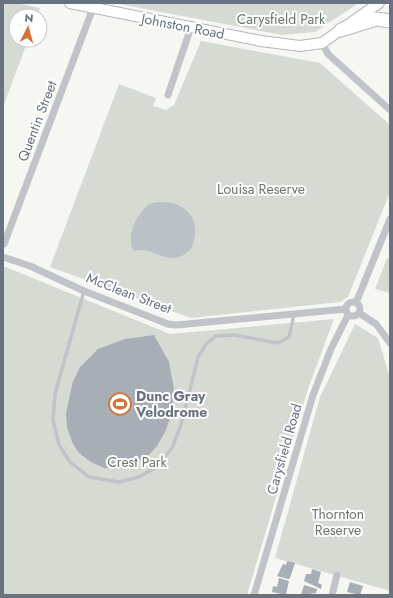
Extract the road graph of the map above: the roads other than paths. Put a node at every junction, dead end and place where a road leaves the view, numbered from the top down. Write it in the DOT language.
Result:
graph roads {
  1 [pos="70,3"];
  2 [pos="379,3"];
  3 [pos="93,8"];
  4 [pos="390,21"];
  5 [pos="191,27"];
  6 [pos="341,30"];
  7 [pos="322,43"];
  8 [pos="168,94"];
  9 [pos="390,110"];
  10 [pos="390,219"];
  11 [pos="4,244"];
  12 [pos="3,258"];
  13 [pos="84,290"];
  14 [pos="356,303"];
  15 [pos="347,312"];
  16 [pos="294,313"];
  17 [pos="359,313"];
  18 [pos="390,343"];
  19 [pos="337,575"];
  20 [pos="254,595"];
  21 [pos="332,595"];
  1 -- 3 [label="street, Johnston Road"];
  2 -- 6 [label="street, Johnston Road"];
  3 -- 5 [label="street, Johnston Road"];
  3 -- 11 [label="street, Quentin Street"];
  4 -- 6 [label="highway"];
  5 -- 7 [label="street, Johnston Road"];
  5 -- 8 [label="street"];
  6 -- 7 [label="street, Johnston Road"];
  7 -- 9 [label="street"];
  10 -- 14 [label="street"];
  12 -- 13 [label="street, McClean Street"];
  13 -- 16 [label="street, McClean Street"];
  13 -- 16 [label="lane"];
  14 -- 15 [label="street"];
  14 -- 17 [label="street"];
  15 -- 16 [label="street, McClean Street"];
  15 -- 17 [label="street"];
  15 -- 20 [label="street, Carysfield Road"];
  17 -- 18 [label="street"];
  19 -- 21 [label="street"];
}
